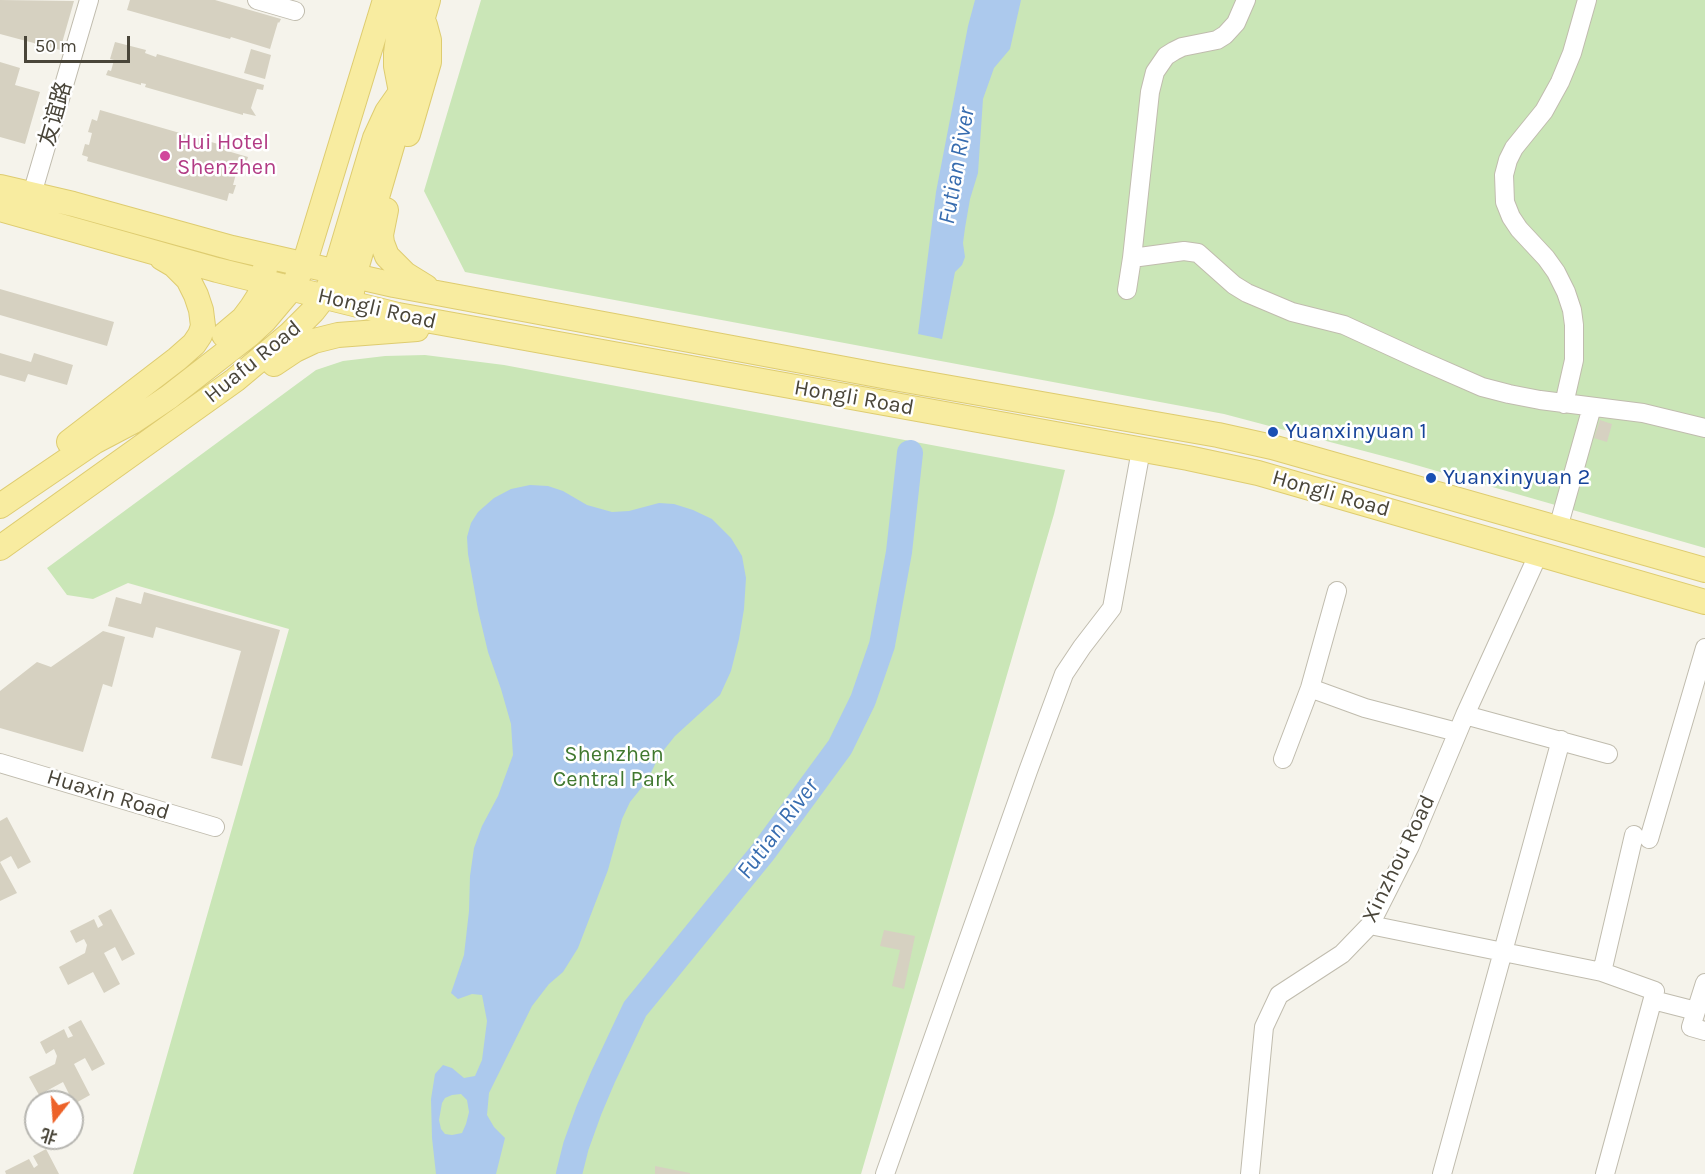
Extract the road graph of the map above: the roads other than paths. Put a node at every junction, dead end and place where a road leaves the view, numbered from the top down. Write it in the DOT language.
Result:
graph roads {
  1 [pos="89,0"];
  2 [pos="257,0"];
  3 [pos="386,0"];
  4 [pos="1246,0"];
  5 [pos="1587,0"];
  6 [pos="419,6"];
  7 [pos="296,11"];
  8 [pos="0,187"];
  9 [pos="32,194"];
  10 [pos="0,209"];
  11 [pos="156,253"];
  12 [pos="264,255"];
  13 [pos="1132,258"];
  14 [pos="304,265"];
  15 [pos="344,274"];
  16 [pos="263,282"];
  17 [pos="291,289"];
  18 [pos="1127,290"];
  19 [pos="439,293"];
  20 [pos="324,297"];
  21 [pos="353,304"];
  22 [pos="462,327"];
  23 [pos="235,380"];
  24 [pos="1564,404"];
  25 [pos="1592,407"];
  26 [pos="132,422"];
  27 [pos="1705,428"];
  28 [pos="1141,450"];
  29 [pos="8,500"];
  30 [pos="1558,528"];
  31 [pos="26,529"];
  32 [pos="0,548"];
  33 [pos="1538,555"];
  34 [pos="1705,570"];
  35 [pos="1337,591"];
  36 [pos="1705,602"];
  37 [pos="1705,648"];
  38 [pos="1310,688"];
  39 [pos="1465,715"];
  40 [pos="1457,732"];
  41 [pos="1561,740"];
  42 [pos="1608,754"];
  43 [pos="1283,759"];
  44 [pos="0,762"];
  45 [pos="215,827"];
  46 [pos="1370,925"];
  47 [pos="1502,953"];
  48 [pos="1602,972"];
  49 [pos="1705,983"];
  50 [pos="1653,1000"];
  51 [pos="1696,1011"];
  52 [pos="1705,1031"];
  53 [pos="885,1174"];
  54 [pos="1251,1174"];
  55 [pos="1442,1174"];
  56 [pos="1605,1174"];
  1 -- 9 [label="street, 友谊路"];
  2 -- 7 [label="street"];
  3 -- 14 [label="main road, Huafu Road"];
  4 -- 13 [label="street"];
  5 -- 24 [label="street"];
  6 -- 15 [label="main road, Huafu Road"];
  6 -- 19 [label="main road"];
  8 -- 9 [label="main road, Hongli Road"];
  9 -- 12 [label="main road, Hongli Road"];
  10 -- 11 [label="main road, Hongli Road"];
  11 -- 16 [label="main road, Hongli Road"];
  11 -- 29 [label="main road"];
  12 -- 14 [label="main road, Hongli Road"];
  12 -- 16 [label="main road, Huafu Road"];
  13 -- 18 [label="street"];
  13 -- 24 [label="street"];
  14 -- 15 [label="main road, Hongli Road"];
  14 -- 17 [label="main road, Huafu Road"];
  15 -- 19 [label="main road, Hongli Road"];
  15 -- 20 [label="main road, Huafu Road"];
  15 -- 21 [label="main road, Huafu Road"];
  16 -- 17 [label="main road, Hongli Road"];
  16 -- 26 [label="main road, Huafu Road"];
  17 -- 20 [label="main road, Hongli Road"];
  17 -- 26 [label="main road, Huafu Road"];
  19 -- 30 [label="main road, Hongli Road"];
  20 -- 21 [label="main road, Hongli Road"];
  20 -- 23 [label="main road, Huafu Road"];
  21 -- 22 [label="main road, Hongli Road"];
  22 -- 23 [label="main road"];
  22 -- 28 [label="main road, Hongli Road"];
  23 -- 31 [label="main road, Huafu Road"];
  24 -- 25 [label="street"];
  25 -- 27 [label="street"];
  25 -- 30 [label="street"];
  26 -- 29 [label="main road, Huafu Road"];
  26 -- 31 [label="main road, Huafu Road"];
  28 -- 33 [label="main road, Hongli Road"];
  28 -- 53 [label="street"];
  30 -- 34 [label="main road, Hongli Road"];
  31 -- 32 [label="main road, Huafu Road"];
  33 -- 36 [label="main road, Hongli Road"];
  33 -- 39 [label="street, Xinzhou Road"];
  35 -- 38 [label="street"];
  37 -- 48 [label="street"];
  38 -- 40 [label="street"];
  38 -- 43 [label="street"];
  39 -- 40 [label="street, Xinzhou Road"];
  39 -- 41 [label="street"];
  40 -- 46 [label="street, Xinzhou Road"];
  41 -- 42 [label="street"];
  41 -- 47 [label="street"];
  44 -- 45 [label="street, Huaxin Road"];
  46 -- 47 [label="street"];
  46 -- 54 [label="street, Xinzhou Road"];
  47 -- 48 [label="street"];
  47 -- 55 [label="street"];
  48 -- 50 [label="street"];
  49 -- 51 [label="street"];
  50 -- 51 [label="street"];
  50 -- 56 [label="street"];
  51 -- 52 [label="street"];
}
